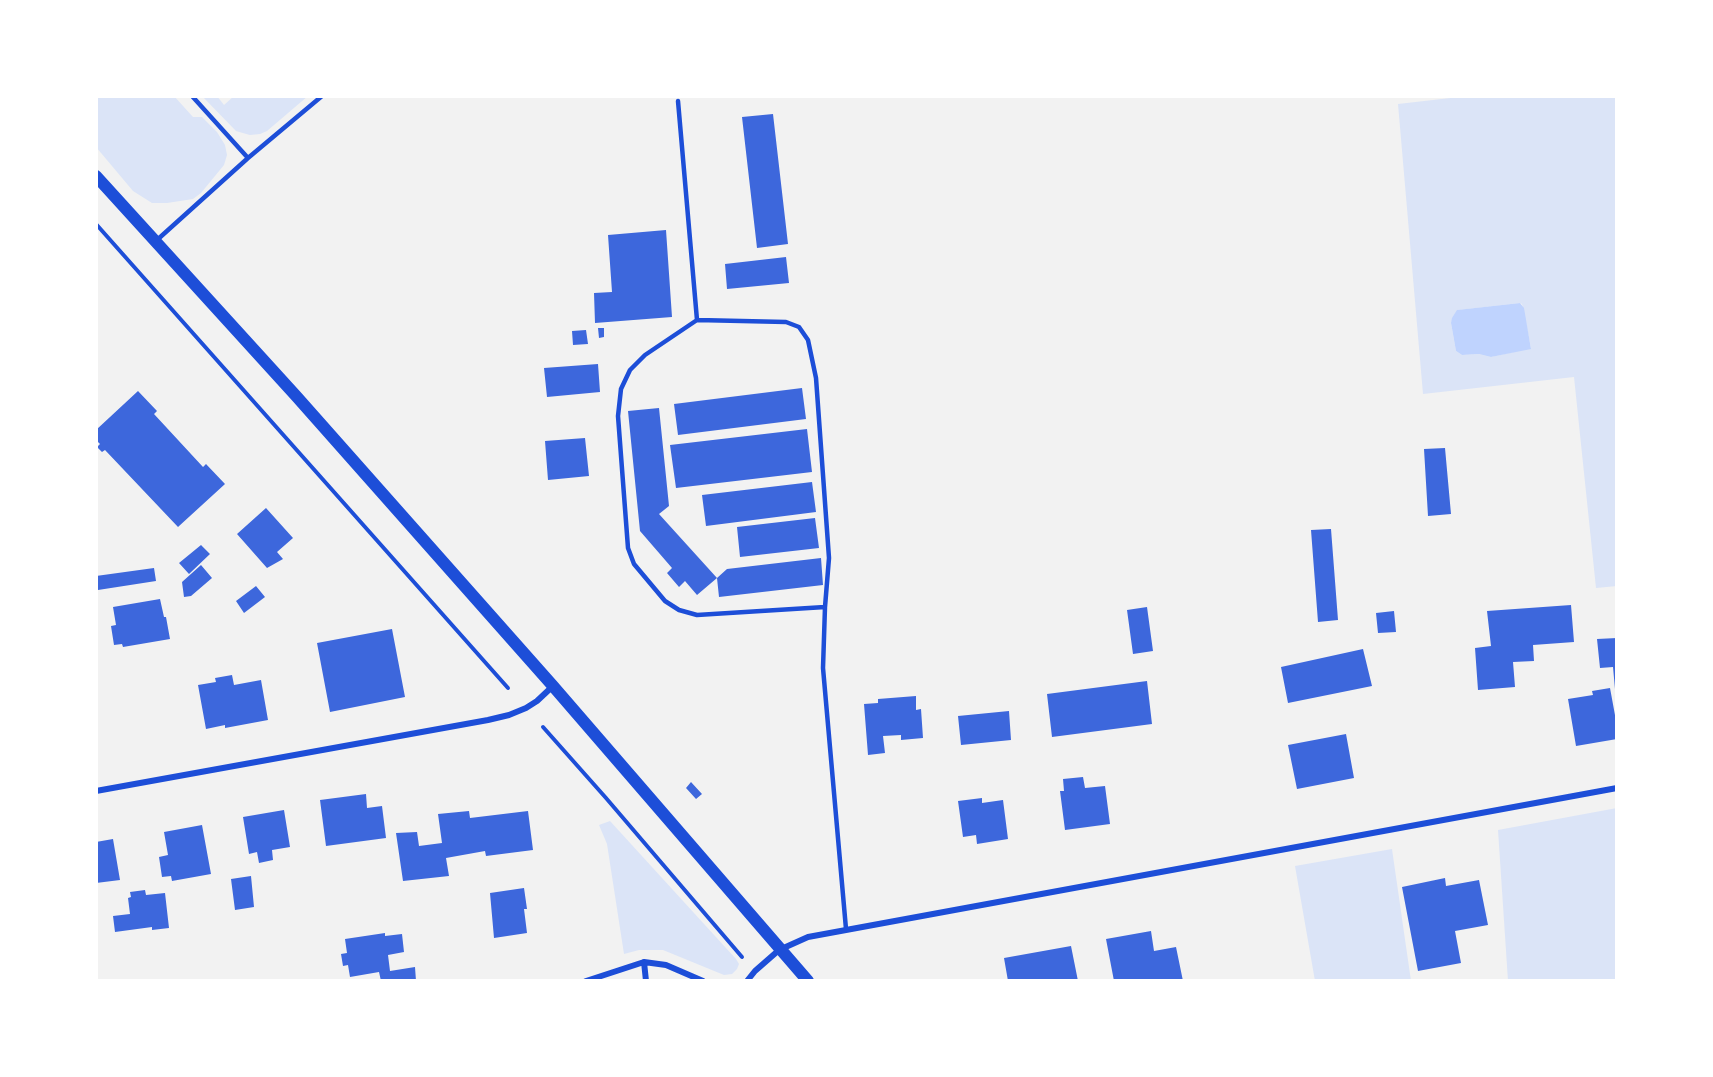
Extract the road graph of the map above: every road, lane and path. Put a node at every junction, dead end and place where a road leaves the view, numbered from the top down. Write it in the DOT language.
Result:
graph roads {
  1 [pos="192,96"];
  2 [pos="322,96"];
  3 [pos="678,100"];
  4 [pos="248,158"];
  5 [pos="96,176"];
  6 [pos="96,225"];
  7 [pos="155,242"];
  8 [pos="697,320"];
  9 [pos="825,607"];
  10 [pos="553,687"];
  11 [pos="508,688"];
  12 [pos="543,727"];
  13 [pos="1617,789"];
  14 [pos="96,791"];
  15 [pos="846,929"];
  16 [pos="779,950"];
  17 [pos="742,957"];
  18 [pos="644,962"];
  19 [pos="586,981"];
  20 [pos="646,981"];
  21 [pos="703,981"];
  22 [pos="747,981"];
  23 [pos="808,981"];
  1 -- 4 [label="lane"];
  2 -- 4 [label="lane"];
  3 -- 8 [label="lane"];
  4 -- 7 [label="lane"];
  5 -- 7 [label="main road"];
  6 -- 11 [label="path"];
  7 -- 10 [label="main road"];
  8 -- 9 [label="lane"];
  8 -- 9 [label="lane"];
  9 -- 15 [label="lane"];
  10 -- 14 [label="street"];
  10 -- 16 [label="main road"];
  12 -- 17 [label="path"];
  13 -- 15 [label="street"];
  15 -- 16 [label="street"];
  16 -- 22 [label="street"];
  16 -- 23 [label="main road"];
  18 -- 19 [label="street"];
  18 -- 20 [label="street"];
  18 -- 21 [label="street"];
}
